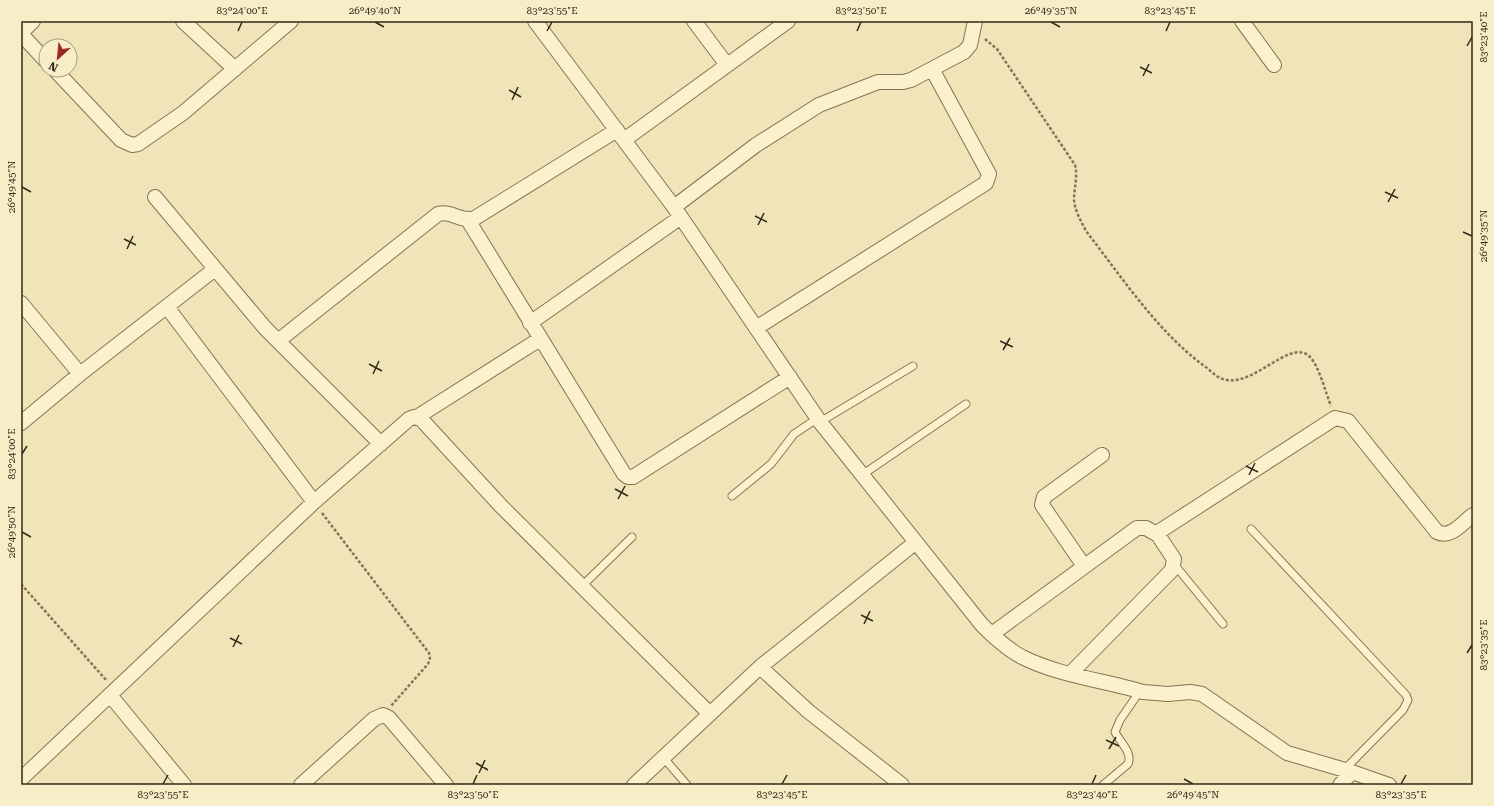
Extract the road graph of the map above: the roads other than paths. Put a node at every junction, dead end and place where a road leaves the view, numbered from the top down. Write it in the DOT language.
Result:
graph roads {
  1 [pos="33,21"];
  2 [pos="183,21"];
  3 [pos="291,21"];
  4 [pos="535,21"];
  5 [pos="694,21"];
  6 [pos="788,21"];
  7 [pos="975,21"];
  8 [pos="1242,21"];
  9 [pos="21,34"];
  10 [pos="38,52"];
  11 [pos="727,65"];
  12 [pos="1274,65"];
  13 [pos="235,69"];
  14 [pos="932,69"];
  15 [pos="63,78"];
  16 [pos="621,135"];
  17 [pos="154,197"];
  18 [pos="678,212"];
  19 [pos="468,220"];
  20 [pos="215,269"];
  21 [pos="21,303"];
  22 [pos="167,306"];
  23 [pos="530,323"];
  24 [pos="756,328"];
  25 [pos="540,339"];
  26 [pos="278,342"];
  27 [pos="913,366"];
  28 [pos="80,374"];
  29 [pos="790,376"];
  30 [pos="966,404"];
  31 [pos="417,417"];
  32 [pos="819,420"];
  33 [pos="21,423"];
  34 [pos="381,444"];
  35 [pos="1102,455"];
  36 [pos="862,475"];
  37 [pos="732,496"];
  38 [pos="314,502"];
  39 [pos="1473,515"];
  40 [pos="1251,529"];
  41 [pos="1158,535"];
  42 [pos="632,537"];
  43 [pos="916,542"];
  44 [pos="1174,564"];
  45 [pos="1084,566"];
  46 [pos="582,586"];
  47 [pos="1223,624"];
  48 [pos="992,634"];
  49 [pos="760,667"];
  50 [pos="1070,674"];
  51 [pos="1140,691"];
  52 [pos="113,693"];
  53 [pos="710,714"];
  54 [pos="664,758"];
  55 [pos="1348,771"];
  56 [pos="21,779"];
  57 [pos="184,785"];
  58 [pos="301,785"];
  59 [pos="446,785"];
  60 [pos="634,785"];
  61 [pos="688,785"];
  62 [pos="902,785"];
  63 [pos="1103,785"];
  64 [pos="1340,785"];
  65 [pos="1389,785"];
  1 -- 9 [label="street"];
  2 -- 13 [label="street"];
  3 -- 13 [label="street"];
  4 -- 16 [label="street"];
  5 -- 11 [label="street"];
  6 -- 11 [label="street"];
  7 -- 14 [label="street"];
  8 -- 12 [label="street"];
  9 -- 10 [label="street"];
  11 -- 16 [label="street"];
  13 -- 15 [label="street"];
  14 -- 18 [label="street"];
  14 -- 24 [label="street"];
  16 -- 18 [label="street"];
  16 -- 19 [label="street"];
  17 -- 20 [label="street"];
  18 -- 23 [label="street"];
  18 -- 24 [label="street"];
  19 -- 23 [label="street"];
  19 -- 26 [label="street"];
  20 -- 22 [label="street"];
  20 -- 26 [label="street"];
  21 -- 28 [label="street"];
  22 -- 28 [label="street"];
  22 -- 38 [label="street"];
  23 -- 25 [label="street"];
  24 -- 29 [label="street"];
  25 -- 29 [label="street"];
  25 -- 31 [label="street"];
  26 -- 34 [label="street"];
  27 -- 32 [label="lane"];
  28 -- 33 [label="street"];
  29 -- 32 [label="street"];
  30 -- 36 [label="lane"];
  31 -- 34 [label="street"];
  31 -- 46 [label="street"];
  32 -- 36 [label="street"];
  32 -- 37 [label="lane"];
  34 -- 38 [label="street"];
  35 -- 45 [label="street"];
  36 -- 43 [label="street"];
  38 -- 52 [label="street"];
  39 -- 41 [label="street"];
  40 -- 55 [label="lane"];
  41 -- 44 [label="street"];
  41 -- 45 [label="street"];
  42 -- 46 [label="lane"];
  43 -- 48 [label="street"];
  43 -- 49 [label="street"];
  44 -- 47 [label="lane"];
  44 -- 50 [label="street"];
  45 -- 48 [label="street"];
  46 -- 53 [label="street"];
  48 -- 50 [label="street"];
  49 -- 53 [label="street"];
  49 -- 62 [label="street"];
  50 -- 51 [label="street"];
  51 -- 55 [label="street"];
  51 -- 63 [label="lane"];
  52 -- 56 [label="street"];
  52 -- 57 [label="street"];
  53 -- 54 [label="street"];
  54 -- 60 [label="street"];
  54 -- 61 [label="lane"];
  55 -- 64 [label="street"];
  55 -- 65 [label="street"];
  58 -- 59 [label="street"];
}
